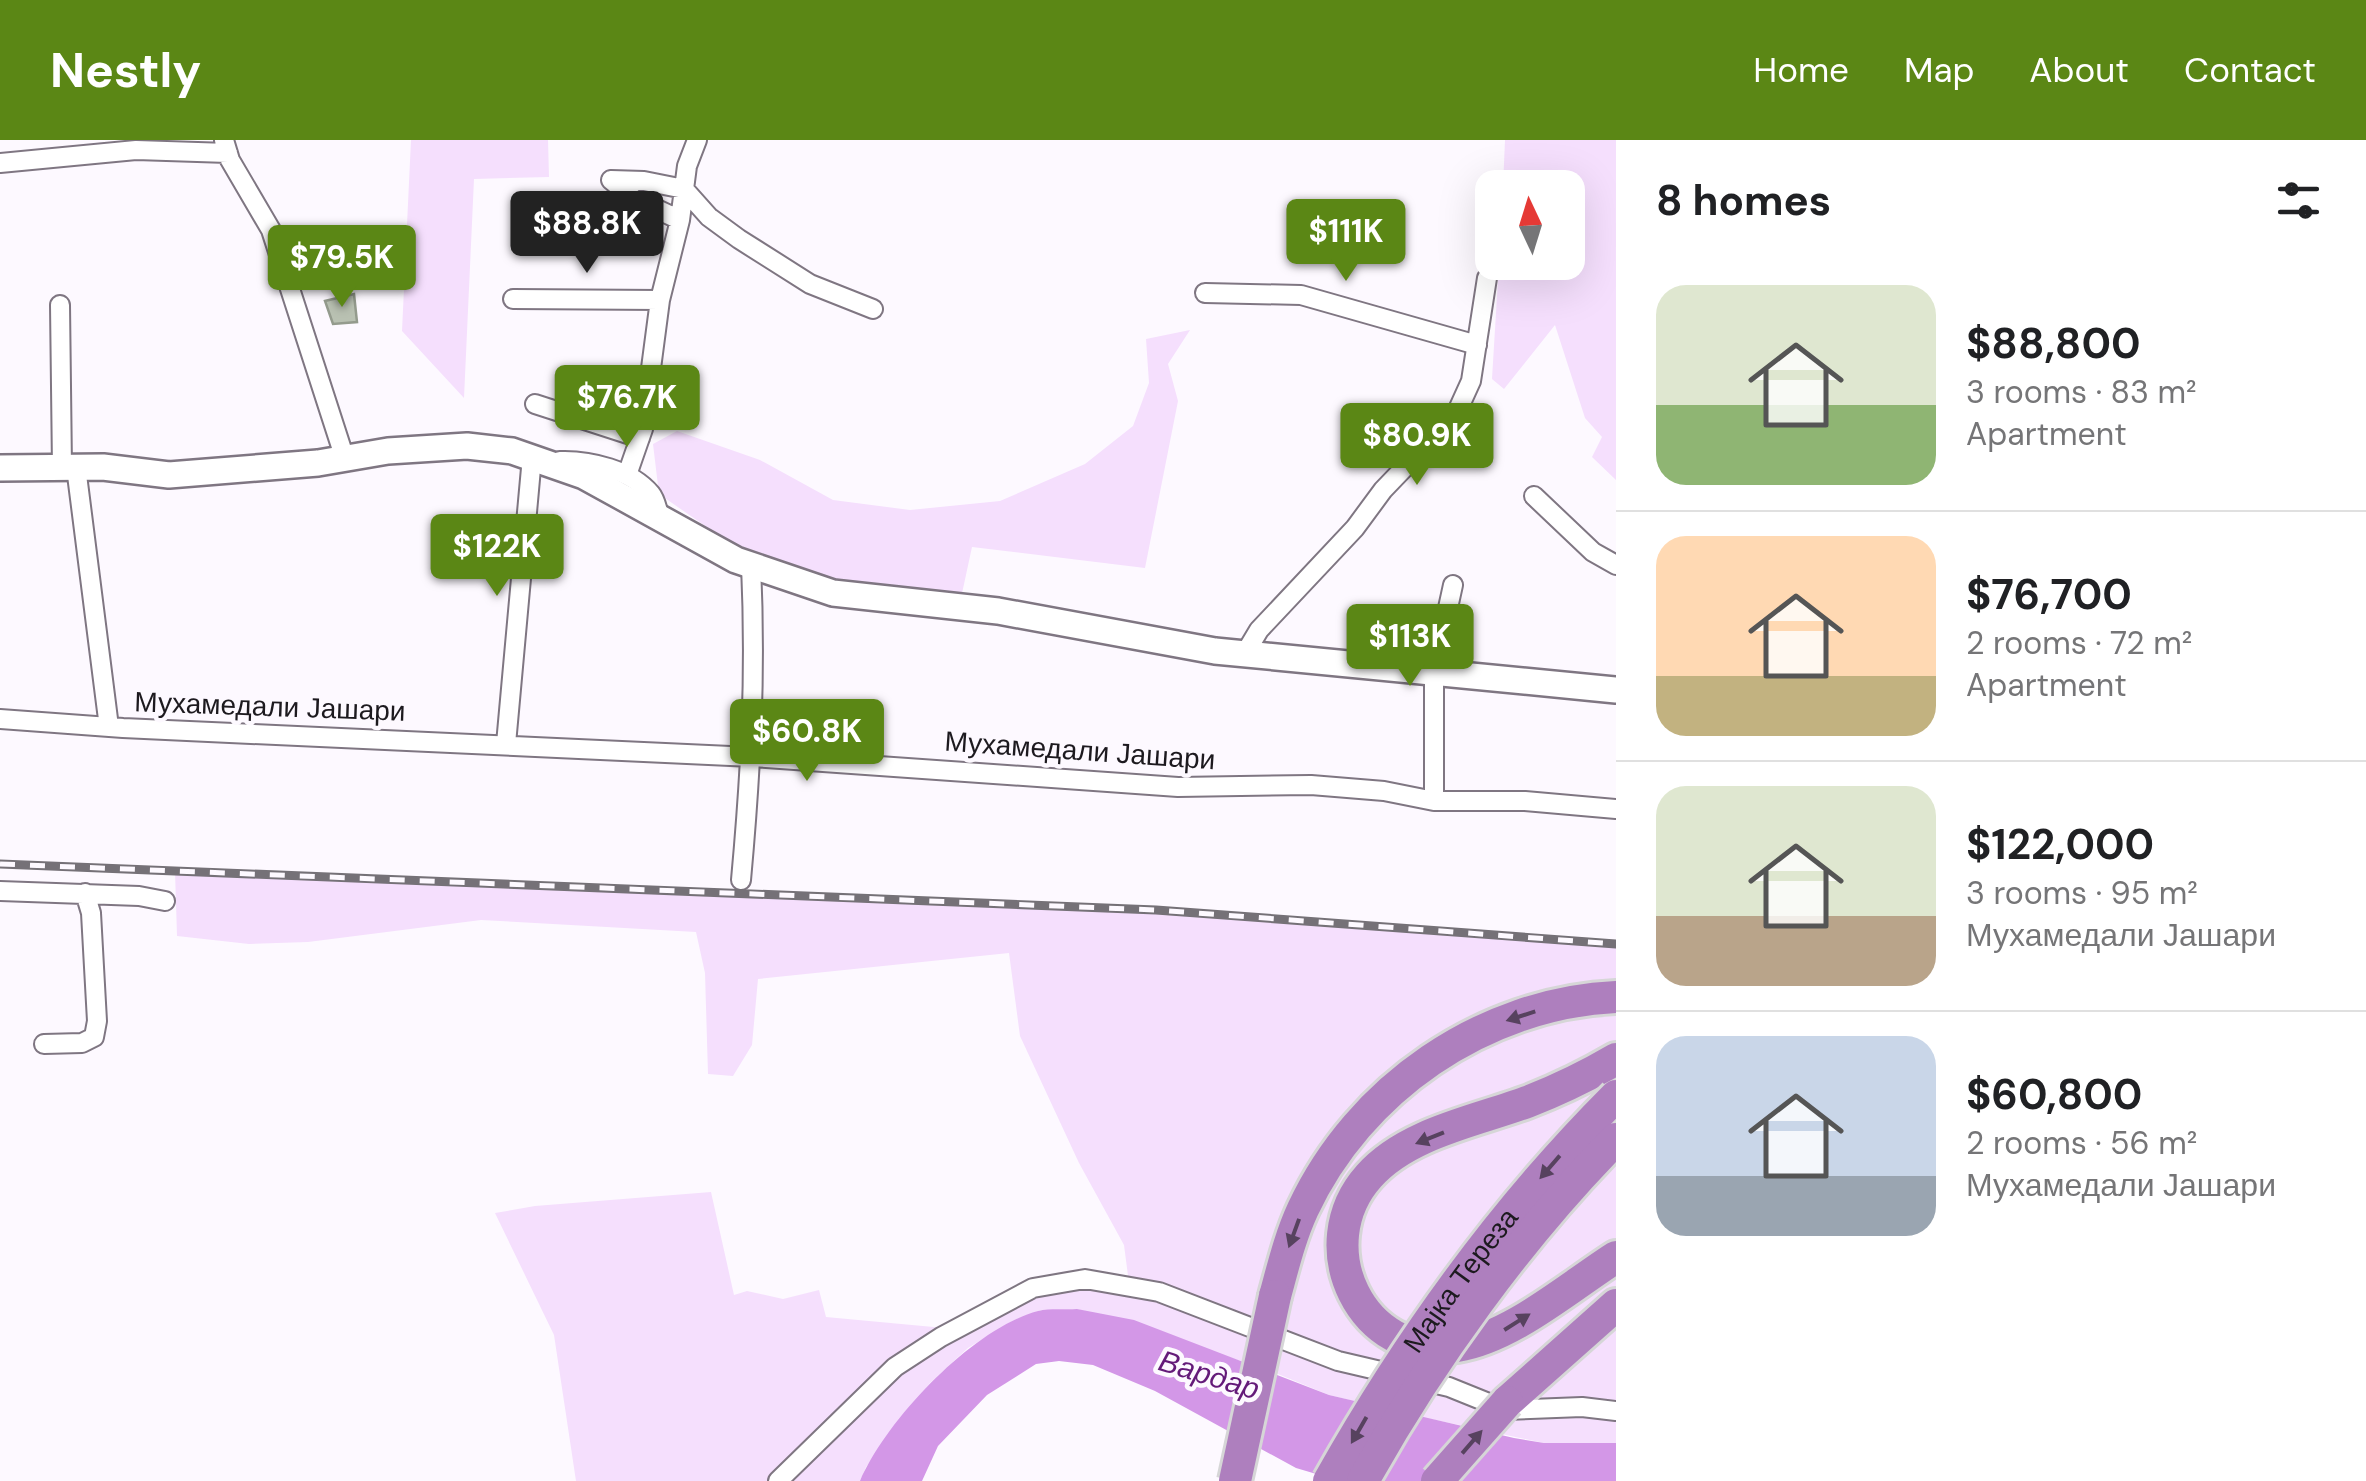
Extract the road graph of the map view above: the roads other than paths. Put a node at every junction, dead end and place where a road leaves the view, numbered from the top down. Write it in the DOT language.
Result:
graph roads {
  1 [pos="697,140"];
  2 [pos="226,147"];
  3 [pos="0,162"];
  4 [pos="684,189"];
  5 [pos="680,220"];
  6 [pos="1487,280"];
  7 [pos="1205,294"];
  8 [pos="514,299"];
  9 [pos="660,300"];
  10 [pos="60,306"];
  11 [pos="873,309"];
  12 [pos="1477,345"];
  13 [pos="535,404"];
  14 [pos="640,438"];
  15 [pos="345,458"];
  16 [pos="538,459"];
  17 [pos="0,468"];
  18 [pos="69,468"];
  19 [pos="628,476"];
  20 [pos="1534,496"];
  21 [pos="660,517"];
  22 [pos="751,564"];
  23 [pos="1616,565"];
  24 [pos="1453,585"];
  25 [pos="1244,655"];
  26 [pos="1434,672"];
  27 [pos="1616,690"];
  28 [pos="0,719"];
  29 [pos="109,728"];
  30 [pos="506,744"];
  31 [pos="752,757"];
  32 [pos="1434,801"];
  33 [pos="1616,808"];
  34 [pos="741,880"];
  35 [pos="0,891"];
  36 [pos="85,893"];
  37 [pos="166,901"];
  38 [pos="1616,997"];
  39 [pos="44,1044"];
  40 [pos="1616,1059"];
  41 [pos="1616,1096"];
  42 [pos="1616,1139"];
  43 [pos="1616,1257"];
  44 [pos="1616,1305"];
  45 [pos="1616,1411"];
  46 [pos="778,1481"];
  47 [pos="1235,1481"];
  48 [pos="1329,1481"];
  49 [pos="1364,1481"];
  50 [pos="1437,1481"];
  1 -- 4 [label="street"];
  2 -- 3 [label="street"];
  2 -- 15 [label="street"];
  4 -- 5 [label="street"];
  4 -- 5 [label="street"];
  4 -- 11 [label="street"];
  5 -- 9 [label="street"];
  6 -- 12 [label="street"];
  7 -- 12 [label="street"];
  8 -- 9 [label="street"];
  9 -- 14 [label="street"];
  10 -- 18 [label="street"];
  12 -- 25 [label="street"];
  13 -- 14 [label="street"];
  14 -- 19 [label="street"];
  15 -- 16 [label="main road"];
  15 -- 18 [label="main road"];
  16 -- 19 [label="street"];
  16 -- 21 [label="main road"];
  16 -- 30 [label="street"];
  17 -- 18 [label="main road"];
  18 -- 29 [label="street"];
  19 -- 21 [label="street"];
  20 -- 23 [label="street"];
  21 -- 22 [label="main road"];
  22 -- 25 [label="main road"];
  22 -- 31 [label="street"];
  24 -- 26 [label="street"];
  25 -- 26 [label="main road"];
  26 -- 27 [label="main road"];
  26 -- 32 [label="street"];
  28 -- 29 [label="street, Мухамедали Јашари"];
  29 -- 30 [label="street, Мухамедали Јашари"];
  30 -- 31 [label="street, Мухамедали Јашари"];
  31 -- 32 [label="street, Мухамедали Јашари"];
  31 -- 34 [label="street"];
  32 -- 33 [label="street, Мухамедали Јашари"];
  35 -- 36 [label="street"];
  36 -- 37 [label="street"];
  36 -- 39 [label="street"];
  38 -- 47 [label="highway, one-way, bridge"];
  40 -- 43 [label="highway, one-way"];
  41 -- 48 [label="highway, Мајка Тереза, one-way, bridge"];
  42 -- 49 [label="highway, Мајка Тереза, bridge"];
  50 -- 44 [label="highway, one-way, bridge"];
  45 -- 46 [label="street"];
}
